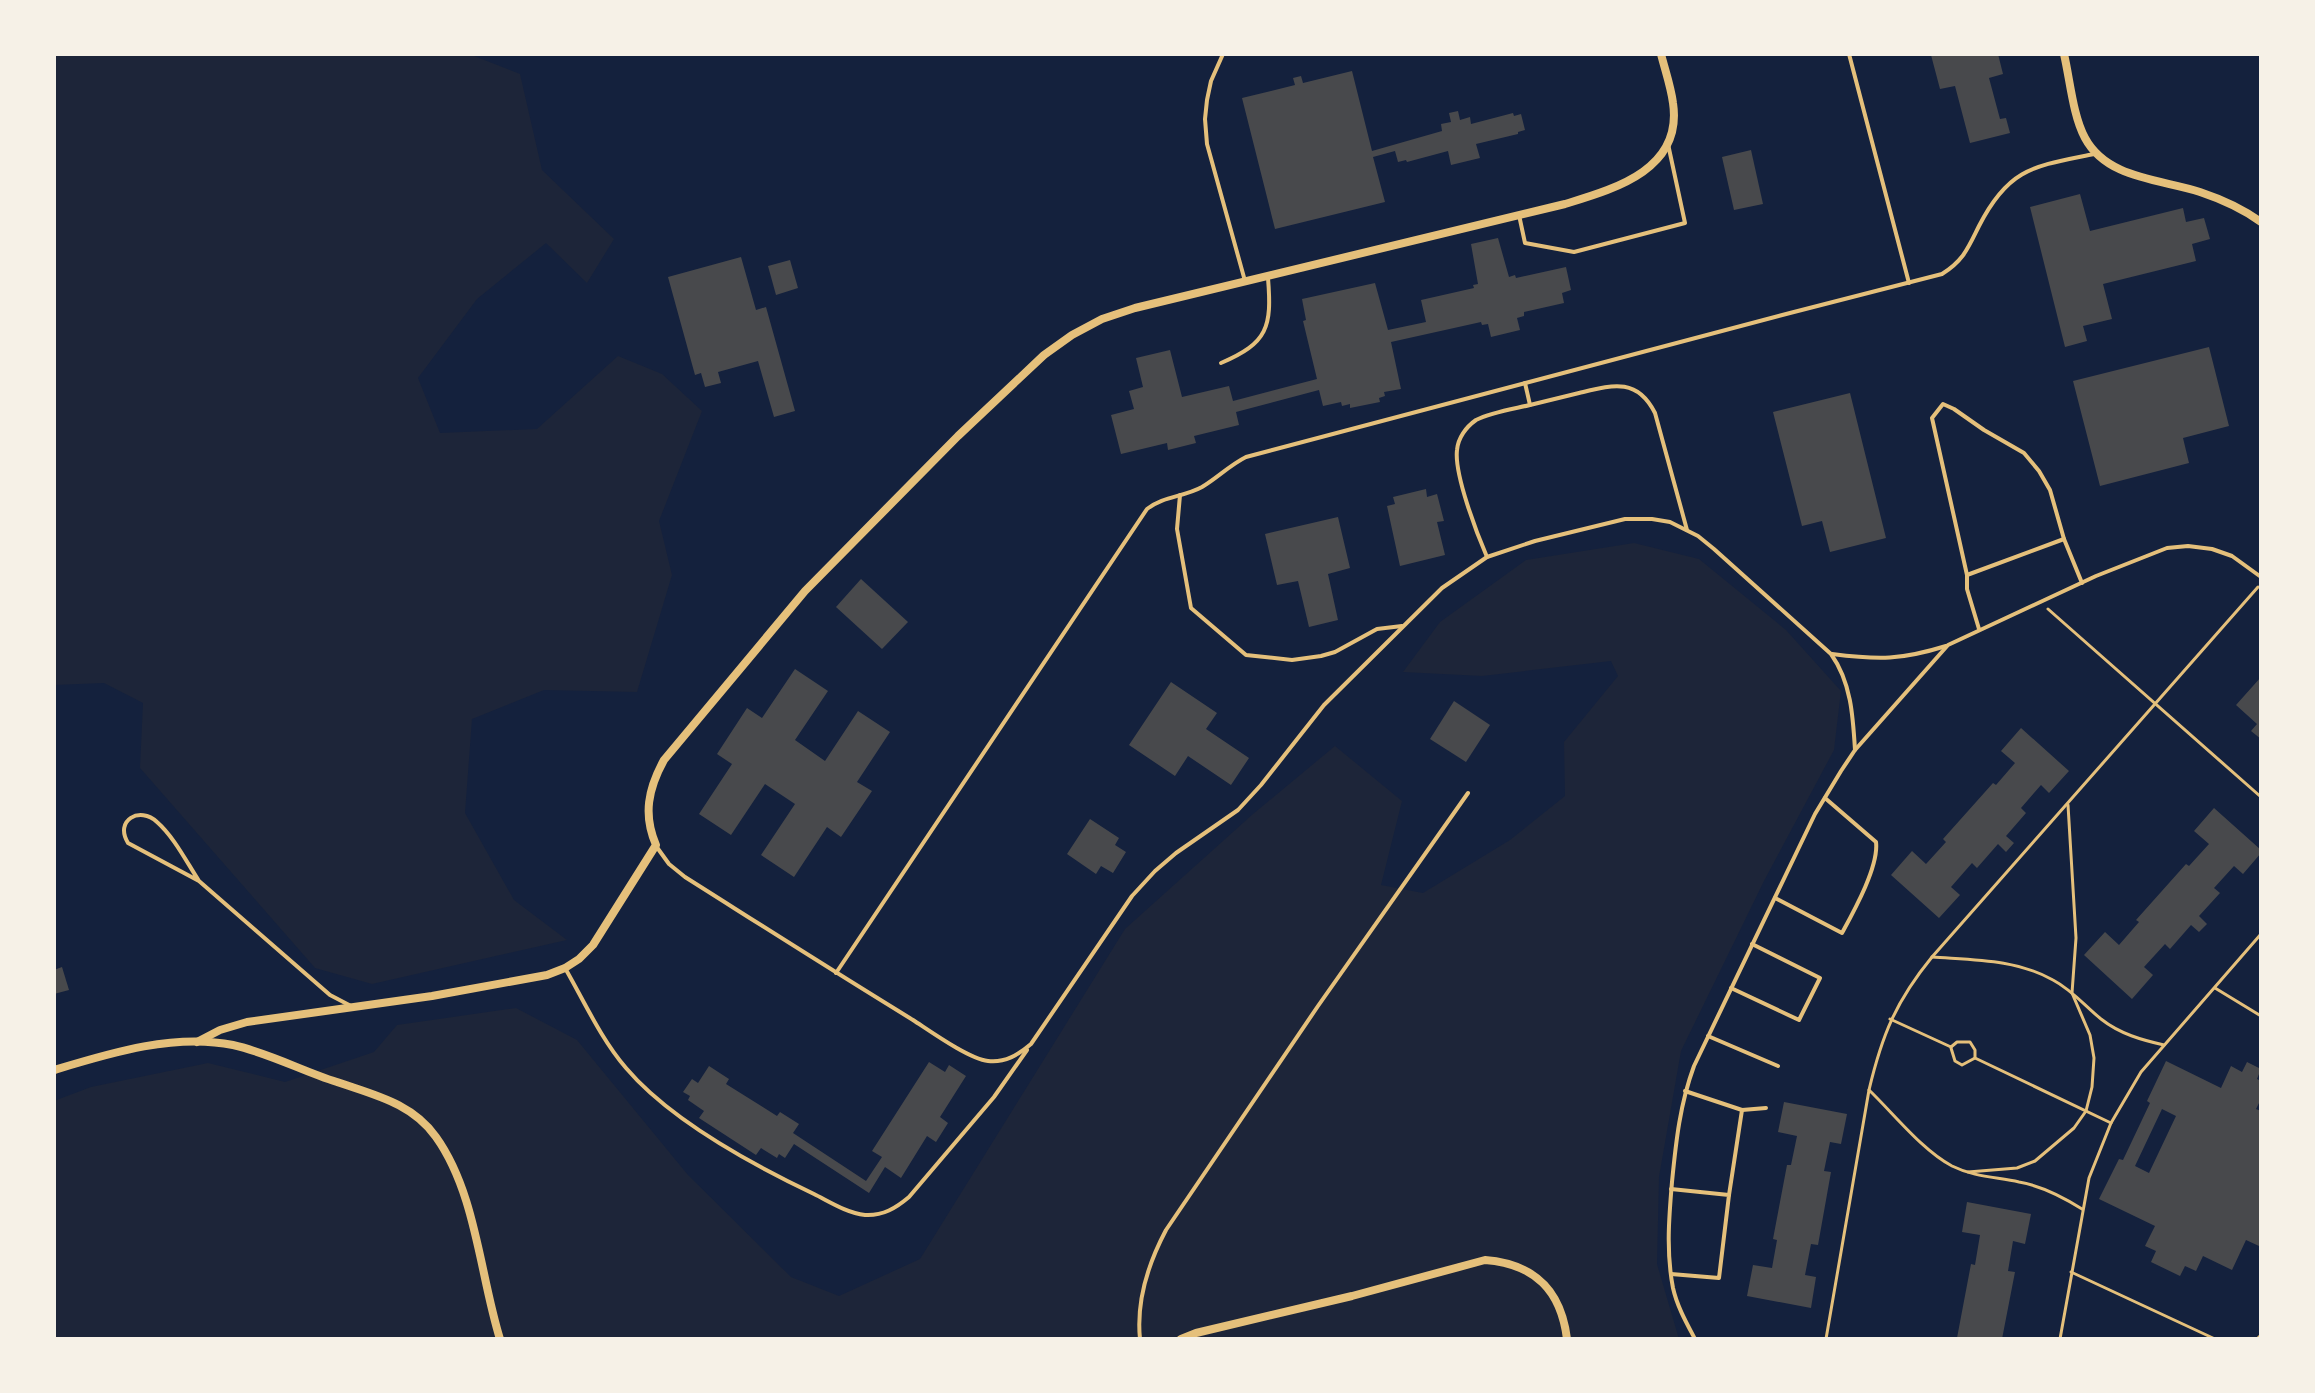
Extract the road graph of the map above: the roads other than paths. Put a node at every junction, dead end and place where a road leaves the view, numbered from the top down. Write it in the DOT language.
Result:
graph roads {
  1 [pos="1223,54"];
  2 [pos="1661,54"];
  3 [pos="1849,54"];
  4 [pos="2064,54"];
  5 [pos="1668,141"];
  6 [pos="2096,154"];
  7 [pos="1518,214"];
  8 [pos="2261,222"];
  9 [pos="1268,276"];
  10 [pos="1245,281"];
  11 [pos="1909,283"];
  12 [pos="1221,363"];
  13 [pos="1525,383"];
  14 [pos="1530,405"];
  15 [pos="1180,495"];
  16 [pos="1687,530"];
  17 [pos="2064,539"];
  18 [pos="1487,557"];
  19 [pos="1967,575"];
  20 [pos="2261,577"];
  21 [pos="2082,583"];
  22 [pos="1403,626"];
  23 [pos="1979,629"];
  24 [pos="1948,645"];
  25 [pos="1831,654"];
  26 [pos="1855,750"];
  27 [pos="1468,793"];
  28 [pos="1825,798"];
  29 [pos="656,845"];
  30 [pos="199,881"];
  31 [pos="1774,897"];
  32 [pos="1752,944"];
  33 [pos="565,968"];
  34 [pos="836,973"];
  35 [pos="1731,988"];
  36 [pos="353,1008"];
  37 [pos="1708,1036"];
  38 [pos="197,1042"];
  39 [pos="1031,1044"];
  40 [pos="1778,1066"];
  41 [pos="54,1070"];
  42 [pos="1685,1091"];
  43 [pos="1766,1108"];
  44 [pos="1742,1110"];
  45 [pos="1671,1189"];
  46 [pos="1729,1195"];
  47 [pos="1671,1274"];
  48 [pos="500,1339"];
  49 [pos="1140,1339"];
  50 [pos="1181,1339"];
  51 [pos="1567,1339"];
  52 [pos="1695,1339"];
  1 -- 10 [label="lane"];
  2 -- 5 [label="street"];
  3 -- 11 [label="lane"];
  4 -- 6 [label="street"];
  5 -- 7 [label="street"];
  5 -- 7 [label="lane"];
  6 -- 8 [label="street"];
  6 -- 11 [label="lane"];
  7 -- 9 [label="street"];
  9 -- 10 [label="street"];
  9 -- 12 [label="lane"];
  10 -- 29 [label="street"];
  11 -- 13 [label="lane"];
  13 -- 14 [label="lane"];
  13 -- 15 [label="lane"];
  14 -- 16 [label="lane"];
  14 -- 18 [label="lane"];
  15 -- 22 [label="lane"];
  15 -- 34 [label="lane"];
  16 -- 18 [label="lane"];
  16 -- 25 [label="lane"];
  17 -- 19 [label="lane"];
  17 -- 19 [label="lane"];
  17 -- 21 [label="lane"];
  18 -- 22 [label="lane"];
  19 -- 23 [label="lane"];
  20 -- 21 [label="lane"];
  21 -- 23 [label="lane"];
  22 -- 39 [label="lane"];
  23 -- 24 [label="lane"];
  24 -- 25 [label="lane"];
  24 -- 26 [label="lane"];
  25 -- 26 [label="lane"];
  26 -- 28 [label="lane"];
  27 -- 49 [label="lane"];
  28 -- 31 [label="lane"];
  28 -- 31 [label="lane"];
  29 -- 33 [label="street"];
  29 -- 34 [label="lane"];
  30 -- 30 [label="lane"];
  30 -- 36 [label="lane"];
  31 -- 32 [label="lane"];
  32 -- 35 [label="lane"];
  32 -- 35 [label="lane"];
  33 -- 36 [label="street"];
  33 -- 39 [label="lane"];
  34 -- 39 [label="lane"];
  35 -- 37 [label="lane"];
  36 -- 38 [label="street"];
  37 -- 40 [label="lane"];
  37 -- 42 [label="lane"];
  38 -- 41 [label="street"];
  38 -- 48 [label="street"];
  42 -- 44 [label="lane"];
  42 -- 45 [label="lane"];
  43 -- 44 [label="lane"];
  44 -- 46 [label="lane"];
  45 -- 46 [label="lane"];
  45 -- 47 [label="lane"];
  46 -- 47 [label="lane"];
  47 -- 52 [label="lane"];
  50 -- 51 [label="street"];
}
